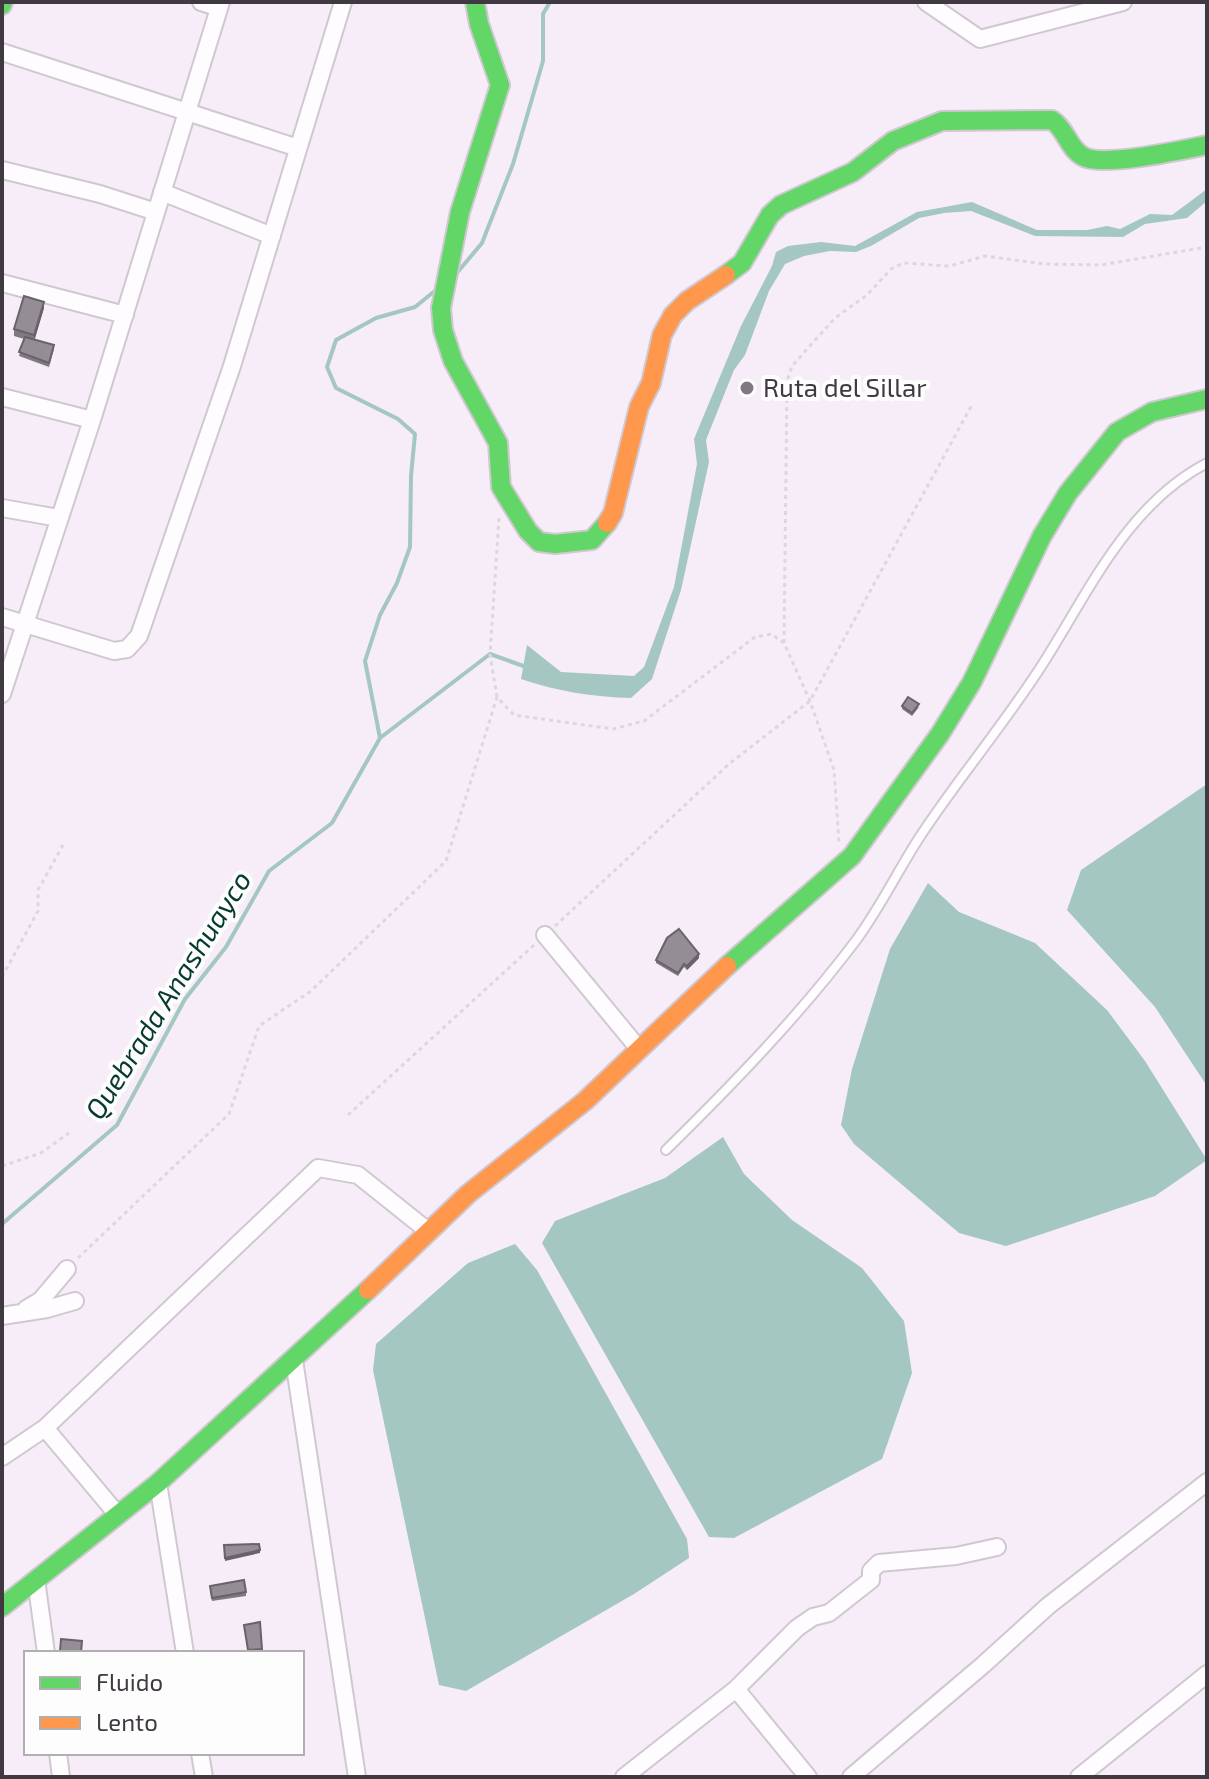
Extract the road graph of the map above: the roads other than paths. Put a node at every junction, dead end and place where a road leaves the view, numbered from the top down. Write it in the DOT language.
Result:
graph roads {
  1 [pos="201,2"];
  2 [pos="343,2"];
  3 [pos="475,2"];
  4 [pos="926,2"];
  5 [pos="1123,2"];
  6 [pos="220,5"];
  7 [pos="2,52"];
  8 [pos="187,111"];
  9 [pos="1207,145"];
  10 [pos="298,148"];
  11 [pos="2,170"];
  12 [pos="162,192"];
  13 [pos="156,212"];
  14 [pos="272,236"];
  15 [pos="2,283"];
  16 [pos="125,315"];
  17 [pos="2,397"];
  18 [pos="1207,399"];
  19 [pos="92,420"];
  20 [pos="1207,463"];
  21 [pos="2,508"];
  22 [pos="59,518"];
  23 [pos="2,617"];
  24 [pos="24,623"];
  25 [pos="2,694"];
  26 [pos="545,935"];
  27 [pos="639,1049"];
  28 [pos="666,1150"];
  29 [pos="428,1231"];
  30 [pos="67,1269"];
  31 [pos="75,1301"];
  32 [pos="21,1312"];
  33 [pos="2,1316"];
  34 [pos="294,1360"];
  35 [pos="45,1428"];
  36 [pos="2,1457"];
  37 [pos="1207,1482"];
  38 [pos="158,1483"];
  39 [pos="117,1514"];
  40 [pos="997,1547"];
  41 [pos="36,1579"];
  42 [pos="2,1607"];
  43 [pos="46,1651"];
  44 [pos="185,1651"];
  45 [pos="1207,1674"];
  46 [pos="736,1689"];
  47 [pos="58,1755"];
  48 [pos="200,1755"];
  49 [pos="61,1777"];
  50 [pos="204,1777"];
  51 [pos="357,1777"];
  52 [pos="624,1777"];
  53 [pos="808,1777"];
  54 [pos="851,1777"];
  55 [pos="1079,1777"];
  1 -- 6 [label="street"];
  2 -- 10 [label="street"];
  3 -- 9 [label="street"];
  4 -- 5 [label="street"];
  6 -- 8 [label="street"];
  7 -- 8 [label="street"];
  8 -- 10 [label="street"];
  8 -- 12 [label="street"];
  10 -- 14 [label="street"];
  11 -- 13 [label="street"];
  12 -- 13 [label="street"];
  12 -- 14 [label="street"];
  13 -- 16 [label="street"];
  14 -- 24 [label="street"];
  15 -- 16 [label="street"];
  16 -- 19 [label="street"];
  17 -- 19 [label="street"];
  18 -- 27 [label="street"];
  19 -- 22 [label="street"];
  20 -- 28 [label="lane"];
  21 -- 22 [label="street"];
  22 -- 24 [label="street"];
  23 -- 24 [label="street"];
  24 -- 25 [label="street"];
  26 -- 27 [label="street"];
  27 -- 29 [label="street"];
  29 -- 34 [label="street"];
  29 -- 35 [label="street"];
  30 -- 32 [label="street"];
  31 -- 32 [label="street"];
  32 -- 33 [label="street"];
  34 -- 38 [label="street"];
  34 -- 51 [label="street"];
  35 -- 36 [label="street"];
  35 -- 39 [label="street"];
  37 -- 54 [label="street"];
  38 -- 39 [label="street"];
  38 -- 44 [label="street"];
  39 -- 41 [label="street"];
  40 -- 46 [label="street"];
  41 -- 42 [label="street"];
  41 -- 43 [label="street"];
  45 -- 55 [label="street"];
  46 -- 52 [label="street"];
  46 -- 53 [label="street"];
  47 -- 49 [label="street"];
  48 -- 50 [label="street"];
}
